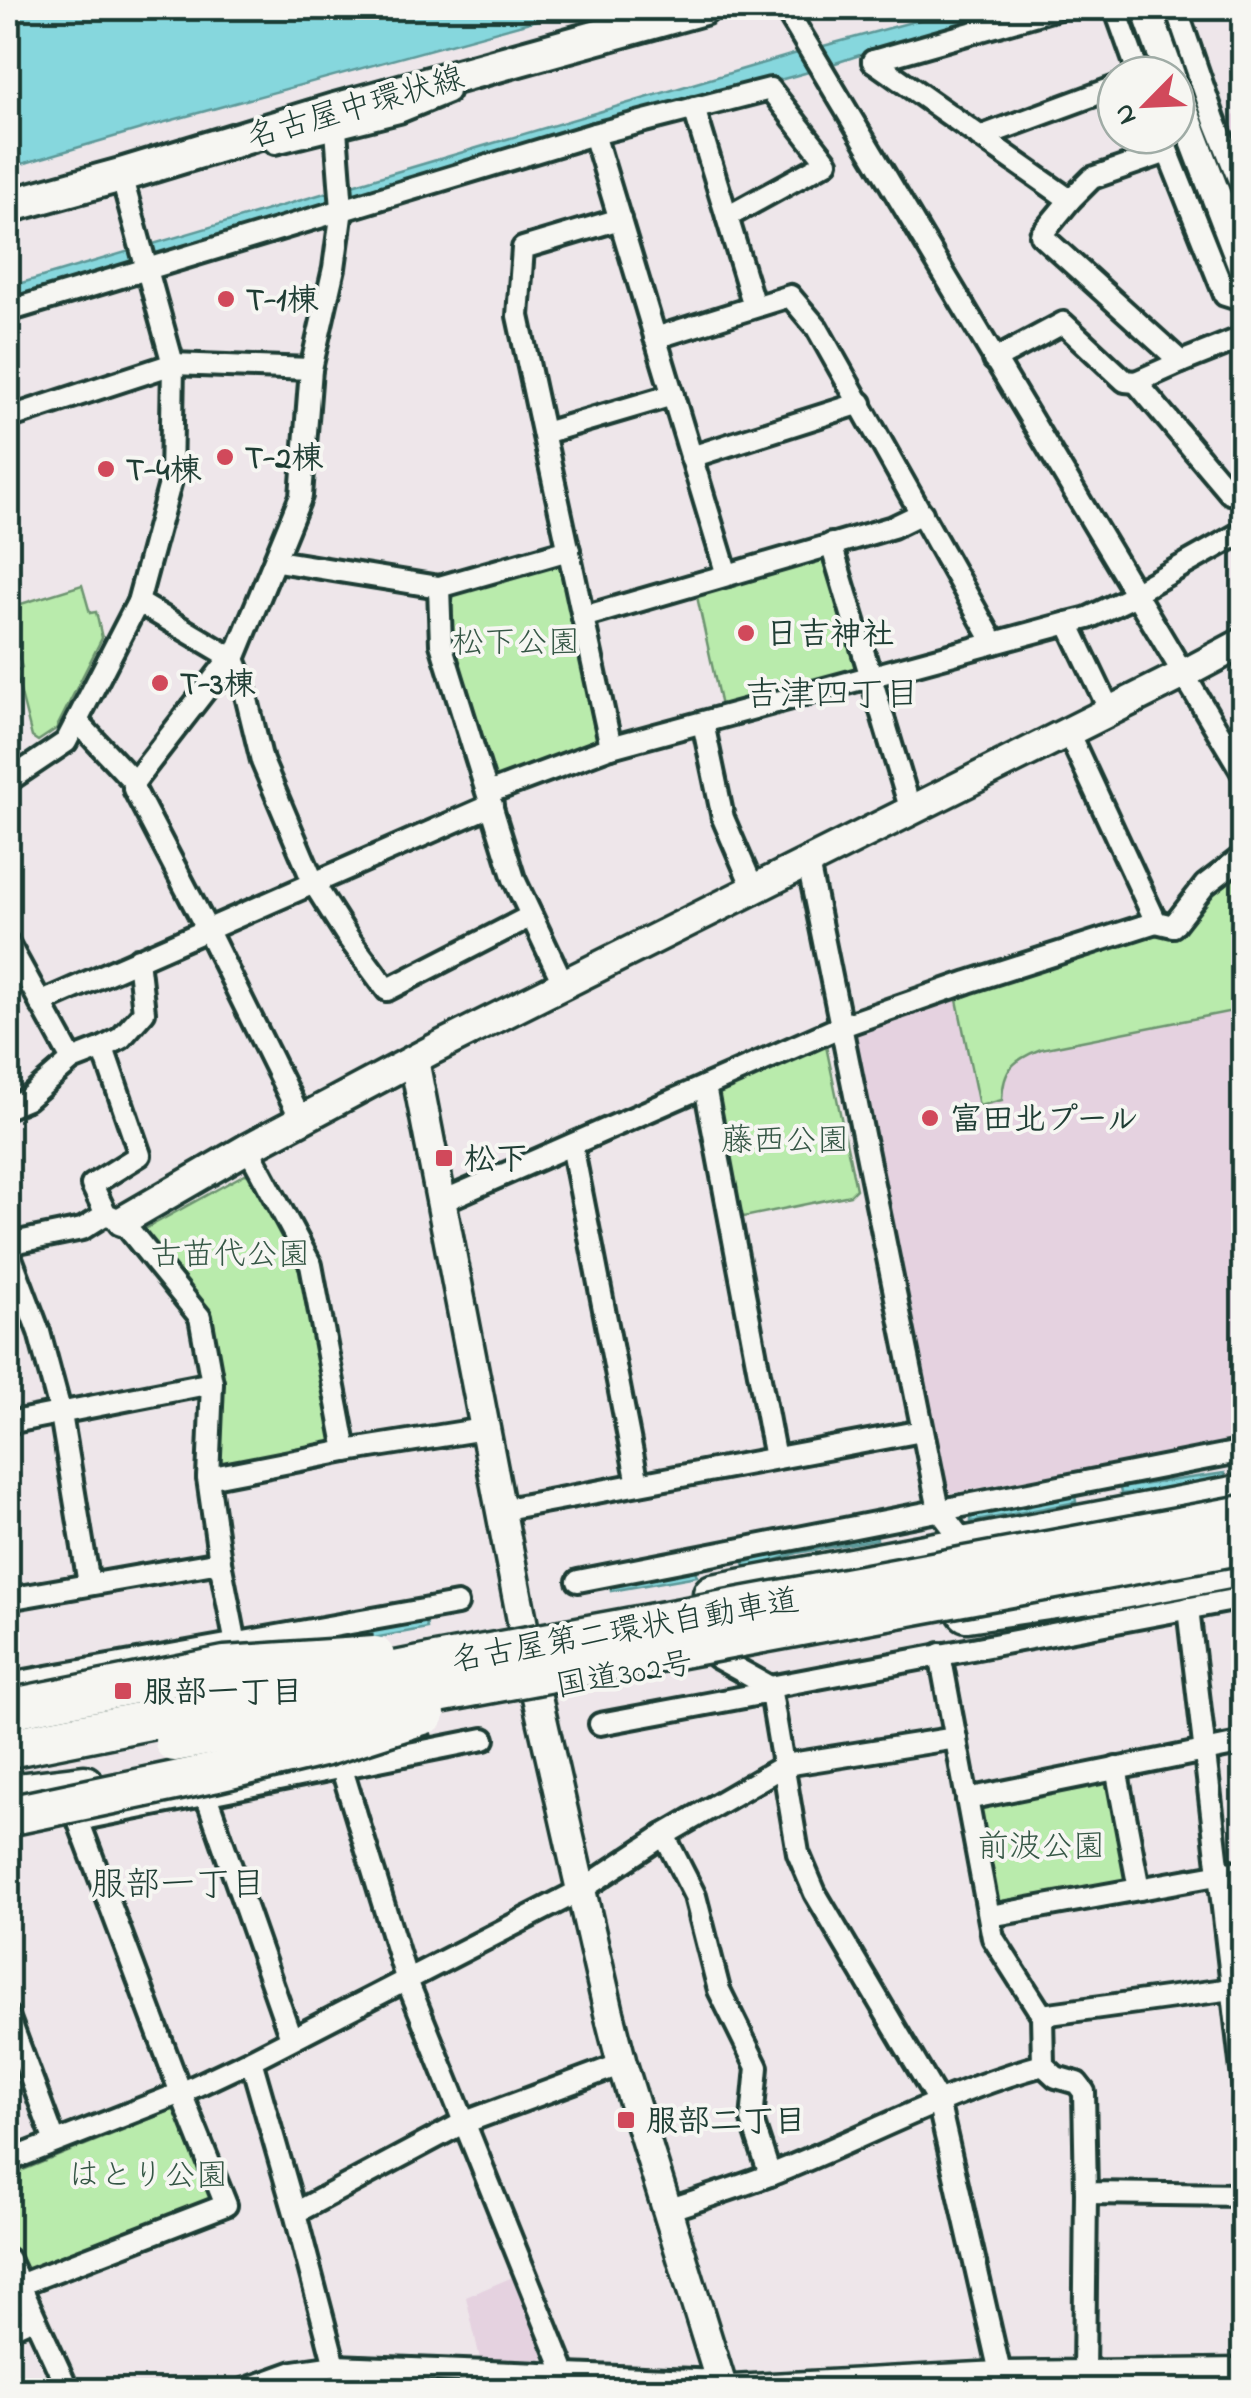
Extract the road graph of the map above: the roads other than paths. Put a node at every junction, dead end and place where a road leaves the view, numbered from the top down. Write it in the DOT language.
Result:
graph roads {
  1 [pos="703,8"];
  2 [pos="784,8"];
  3 [pos="1058,8"];
  4 [pos="1114,8"];
  5 [pos="1146,8"];
  6 [pos="1176,8"];
  7 [pos="1132,55"];
  8 [pos="1163,55"];
  9 [pos="512,56"];
  10 [pos="1096,94"];
  11 [pos="694,108"];
  12 [pos="336,130"];
  13 [pos="594,134"];
  14 [pos="980,137"];
  15 [pos="1196,143"];
  16 [pos="1139,155"];
  17 [pos="1169,155"];
  18 [pos="134,171"];
  19 [pos="1244,193"];
  20 [pos="1070,200"];
  21 [pos="8,206"];
  22 [pos="342,209"];
  23 [pos="727,217"];
  24 [pos="620,220"];
  25 [pos="148,269"];
  26 [pos="1244,269"];
  27 [pos="1244,301"];
  28 [pos="754,306"];
  29 [pos="8,311"];
  30 [pos="1244,337"];
  31 [pos="656,338"];
  32 [pos="994,360"];
  33 [pos="1180,362"];
  34 [pos="173,364"];
  35 [pos="311,369"];
  36 [pos="1136,382"];
  37 [pos="673,395"];
  38 [pos="860,403"];
  39 [pos="8,418"];
  40 [pos="544,434"];
  41 [pos="692,456"];
  42 [pos="1237,489"];
  43 [pos="922,513"];
  44 [pos="1244,522"];
  45 [pos="1244,531"];
  46 [pos="831,544"];
  47 [pos="569,550"];
  48 [pos="276,561"];
  49 [pos="727,575"];
  50 [pos="439,586"];
  51 [pos="1135,594"];
  52 [pos="138,602"];
  53 [pos="583,617"];
  54 [pos="1068,624"];
  55 [pos="1244,642"];
  56 [pos="994,643"];
  57 [pos="233,658"];
  58 [pos="1184,674"];
  59 [pos="870,678"];
  60 [pos="1110,711"];
  61 [pos="77,721"];
  62 [pos="703,723"];
  63 [pos="1068,732"];
  64 [pos="611,746"];
  65 [pos="1244,775"];
  66 [pos="8,780"];
  67 [pos="134,782"];
  68 [pos="490,799"];
  69 [pos="911,811"];
  70 [pos="1244,855"];
  71 [pos="808,862"];
  72 [pos="314,884"];
  73 [pos="754,890"];
  74 [pos="532,916"];
  75 [pos="1156,922"];
  76 [pos="208,931"];
  77 [pos="8,943"];
  78 [pos="138,959"];
  79 [pos="564,984"];
  80 [pos="40,1002"];
  81 [pos="842,1026"];
  82 [pos="103,1048"];
  83 [pos="72,1060"];
  84 [pos="414,1060"];
  85 [pos="705,1086"];
  86 [pos="8,1107"];
  87 [pos="302,1120"];
  88 [pos="572,1145"];
  89 [pos="248,1148"];
  90 [pos="441,1202"];
  91 [pos="114,1218"];
  92 [pos="8,1247"];
  93 [pos="212,1383"];
  94 [pos="61,1414"];
  95 [pos="8,1424"];
  96 [pos="484,1429"];
  97 [pos="922,1431"];
  98 [pos="346,1450"];
  99 [pos="1244,1451"];
  100 [pos="776,1458"];
  101 [pos="208,1478"];
  102 [pos="1094,1479"];
  103 [pos="638,1484"];
  104 [pos="1244,1494"];
  105 [pos="500,1510"];
  106 [pos="939,1510"];
  107 [pos="1244,1515"];
  108 [pos="1102,1520"];
  109 [pos="1244,1544"];
  110 [pos="967,1546"];
  111 [pos="730,1551"];
  112 [pos="220,1562"];
  113 [pos="1244,1566"];
  114 [pos="578,1581"];
  115 [pos="89,1584"];
  116 [pos="1116,1590"];
  117 [pos="706,1595"];
  118 [pos="1244,1598"];
  119 [pos="8,1599"];
  120 [pos="458,1604"];
  121 [pos="1188,1608"];
  122 [pos="236,1644"];
  123 [pos="550,1647"];
  124 [pos="212,1648"];
  125 [pos="940,1654"];
  126 [pos="716,1657"];
  127 [pos="263,1673"];
  128 [pos="8,1684"];
  129 [pos="535,1688"];
  130 [pos="770,1688"];
  131 [pos="8,1709"];
  132 [pos="8,1722"];
  133 [pos="600,1724"];
  134 [pos="956,1738"];
  135 [pos="484,1739"];
  136 [pos="1244,1743"];
  137 [pos="293,1746"];
  138 [pos="8,1748"];
  139 [pos="1205,1749"];
  140 [pos="785,1766"];
  141 [pos="1116,1768"];
  142 [pos="342,1769"];
  143 [pos="8,1774"];
  144 [pos="261,1782"];
  145 [pos="8,1794"];
  146 [pos="206,1796"];
  147 [pos="968,1799"];
  148 [pos="8,1816"];
  149 [pos="78,1820"];
  150 [pos="8,1834"];
  151 [pos="664,1835"];
  152 [pos="1244,1870"];
  153 [pos="1220,1874"];
  154 [pos="1138,1889"];
  155 [pos="580,1890"];
  156 [pos="990,1916"];
  157 [pos="406,1978"];
  158 [pos="1232,1990"];
  159 [pos="1042,2014"];
  160 [pos="8,2016"];
  161 [pos="292,2038"];
  162 [pos="250,2060"];
  163 [pos="622,2064"];
  164 [pos="1043,2065"];
  165 [pos="1244,2088"];
  166 [pos="180,2093"];
  167 [pos="938,2101"];
  168 [pos="463,2123"];
  169 [pos="55,2142"];
  170 [pos="8,2162"];
  171 [pos="770,2175"];
  172 [pos="1086,2193"];
  173 [pos="1244,2195"];
  174 [pos="667,2210"];
  175 [pos="295,2213"];
  176 [pos="8,2259"];
  177 [pos="19,2285"];
  178 [pos="33,2318"];
  179 [pos="8,2329"];
  180 [pos="336,2366"];
  181 [pos="403,2367"];
  182 [pos="1244,2373"];
  183 [pos="1084,2375"];
  184 [pos="571,2380"];
  185 [pos="1174,2382"];
  186 [pos="1001,2383"];
  187 [pos="725,2387"];
  188 [pos="68,2390"];
  189 [pos="244,2390"];
  190 [pos="412,2390"];
  1 -- 9 [label="main road, 名古屋中環状線"];
  2 -- 32 [label="street"];
  3 -- 14 [label="street"];
  4 -- 7 [label="street"];
  5 -- 8 [label="street"];
  6 -- 19 [label="street"];
  9 -- 12 [label="street"];
  9 -- 18 [label="main road, 名古屋中環状線"];
  10 -- 14 [label="street"];
  11 -- 13 [label="street"];
  11 -- 23 [label="street"];
  11 -- 23 [label="street"];
  12 -- 18 [label="street"];
  12 -- 22 [label="street"];
  13 -- 22 [label="street"];
  13 -- 24 [label="street"];
  14 -- 20 [label="street"];
  15 -- 26 [label="street"];
  16 -- 20 [label="street"];
  17 -- 27 [label="street"];
  18 -- 21 [label="main road, 名古屋中環状線"];
  18 -- 25 [label="street"];
  20 -- 33 [label="street"];
  22 -- 25 [label="street"];
  22 -- 35 [label="street"];
  23 -- 28 [label="street"];
  24 -- 31 [label="street"];
  24 -- 40 [label="street"];
  25 -- 29 [label="street"];
  25 -- 34 [label="street"];
  28 -- 31 [label="street"];
  28 -- 38 [label="street"];
  30 -- 33 [label="street"];
  31 -- 37 [label="street"];
  32 -- 36 [label="street"];
  32 -- 51 [label="street"];
  33 -- 36 [label="street"];
  34 -- 35 [label="street"];
  34 -- 39 [label="street"];
  34 -- 52 [label="street"];
  35 -- 48 [label="street"];
  36 -- 42 [label="street"];
  37 -- 40 [label="street"];
  37 -- 41 [label="street"];
  38 -- 41 [label="street"];
  38 -- 43 [label="street"];
  40 -- 47 [label="street"];
  41 -- 49 [label="street"];
  42 -- 44 [label="street"];
  43 -- 46 [label="street"];
  43 -- 56 [label="street"];
  45 -- 51 [label="street"];
  46 -- 49 [label="street"];
  46 -- 59 [label="street"];
  47 -- 50 [label="street"];
  47 -- 53 [label="street"];
  48 -- 50 [label="street"];
  48 -- 57 [label="street"];
  49 -- 53 [label="street"];
  50 -- 68 [label="street"];
  51 -- 54 [label="street"];
  51 -- 58 [label="street"];
  52 -- 57 [label="street"];
  52 -- 61 [label="street"];
  53 -- 64 [label="street"];
  54 -- 56 [label="street"];
  54 -- 60 [label="street"];
  55 -- 58 [label="street"];
  56 -- 59 [label="street"];
  57 -- 67 [label="street"];
  57 -- 72 [label="street"];
  58 -- 60 [label="street"];
  58 -- 65 [label="street"];
  59 -- 62 [label="street"];
  59 -- 69 [label="street"];
  60 -- 63 [label="street"];
  61 -- 66 [label="street"];
  61 -- 67 [label="street"];
  62 -- 64 [label="street"];
  62 -- 73 [label="street"];
  63 -- 69 [label="street"];
  63 -- 75 [label="street"];
  64 -- 68 [label="street"];
  67 -- 76 [label="street"];
  68 -- 72 [label="street"];
  68 -- 74 [label="street"];
  69 -- 71 [label="street"];
  70 -- 75 [label="street"];
  71 -- 73 [label="street"];
  71 -- 81 [label="street"];
  72 -- 74 [label="street"];
  72 -- 76 [label="street"];
  73 -- 79 [label="street"];
  74 -- 79 [label="street"];
  75 -- 81 [label="street"];
  76 -- 78 [label="street"];
  76 -- 87 [label="street"];
  77 -- 80 [label="street"];
  78 -- 80 [label="street"];
  78 -- 82 [label="street"];
  79 -- 84 [label="street"];
  80 -- 83 [label="street"];
  81 -- 85 [label="street"];
  81 -- 97 [label="street"];
  82 -- 83 [label="street"];
  82 -- 91 [label="street"];
  83 -- 86 [label="street"];
  84 -- 87 [label="street"];
  84 -- 90 [label="street"];
  85 -- 88 [label="street"];
  85 -- 100 [label="street"];
  87 -- 89 [label="street"];
  88 -- 90 [label="street"];
  88 -- 103 [label="street"];
  89 -- 91 [label="street"];
  89 -- 98 [label="street"];
  90 -- 96 [label="street"];
  91 -- 92 [label="street"];
  91 -- 93 [label="street"];
  92 -- 94 [label="street"];
  93 -- 94 [label="street"];
  93 -- 101 [label="street"];
  94 -- 95 [label="street"];
  94 -- 115 [label="street"];
  96 -- 98 [label="street"];
  96 -- 105 [label="street"];
  97 -- 100 [label="street"];
  97 -- 106 [label="street"];
  98 -- 101 [label="street"];
  99 -- 102 [label="street"];
  100 -- 103 [label="street"];
  101 -- 112 [label="street"];
  102 -- 106 [label="street"];
  102 -- 108 [label="street"];
  103 -- 105 [label="street"];
  104 -- 108 [label="highway, 国道302号"];
  105 -- 123 [label="street"];
  106 -- 110 [label="street"];
  106 -- 111 [label="street"];
  107 -- 123 [label="highway, 名古屋第二環状自動車道, bridge"];
  108 -- 110 [label="highway, 国道302号"];
  108 -- 116 [label="street"];
  109 -- 123 [label="highway, 名古屋第二環状自動車道, bridge"];
  110 -- 117 [label="highway, 国道302号"];
  111 -- 114 [label="street"];
  111 -- 117 [label="street"];
  112 -- 115 [label="street"];
  112 -- 122 [label="street"];
  113 -- 116 [label="highway, 国道302号"];
  115 -- 119 [label="street"];
  116 -- 126 [label="highway, 国道302号"];
  117 -- 123 [label="highway, 国道302号"];
  118 -- 121 [label="street"];
  120 -- 122 [label="street"];
  121 -- 125 [label="street"];
  121 -- 139 [label="street"];
  122 -- 124 [label="street"];
  123 -- 127 [label="highway, 国道302号"];
  123 -- 129 [label="street"];
  123 -- 131 [label="highway, bridge"];
  123 -- 138 [label="highway, 名古屋第二環状自動車道, bridge"];
  123 -- 143 [label="highway, 名古屋第二環状自動車道, bridge"];
  123 -- 148 [label="highway, bridge"];
  124 -- 127 [label="street"];
  124 -- 128 [label="street"];
  125 -- 130 [label="street"];
  125 -- 134 [label="street"];
  126 -- 129 [label="highway, 国道302号"];
  126 -- 130 [label="street"];
  127 -- 132 [label="highway, 国道302号"];
  129 -- 137 [label="highway, 国道302号"];
  129 -- 155 [label="street"];
  130 -- 133 [label="street"];
  130 -- 140 [label="street"];
  134 -- 140 [label="street"];
  134 -- 147 [label="street"];
  135 -- 142 [label="street"];
  136 -- 139 [label="street"];
  137 -- 144 [label="street"];
  137 -- 145 [label="highway, 国道302号"];
  139 -- 141 [label="street"];
  139 -- 153 [label="street"];
  140 -- 151 [label="street"];
  140 -- 167 [label="street"];
  141 -- 147 [label="street"];
  141 -- 154 [label="street"];
  142 -- 144 [label="street"];
  142 -- 157 [label="street"];
  144 -- 146 [label="street"];
  146 -- 149 [label="street"];
  146 -- 161 [label="street"];
  147 -- 156 [label="street"];
  149 -- 150 [label="street"];
  149 -- 166 [label="street"];
  151 -- 155 [label="street"];
  151 -- 171 [label="street"];
  152 -- 153 [label="street"];
  153 -- 154 [label="street"];
  153 -- 158 [label="street"];
  154 -- 156 [label="street"];
  155 -- 157 [label="street"];
  155 -- 163 [label="street"];
  156 -- 159 [label="street"];
  157 -- 161 [label="street"];
  157 -- 168 [label="street"];
  158 -- 159 [label="street"];
  158 -- 165 [label="street"];
  159 -- 164 [label="street"];
  160 -- 169 [label="street"];
  161 -- 162 [label="street"];
  162 -- 166 [label="street"];
  162 -- 175 [label="street"];
  163 -- 168 [label="street"];
  163 -- 174 [label="street"];
  164 -- 167 [label="street"];
  164 -- 172 [label="street"];
  166 -- 169 [label="street"];
  166 -- 177 [label="street"];
  167 -- 171 [label="street"];
  167 -- 186 [label="street"];
  168 -- 175 [label="street"];
  168 -- 184 [label="street"];
  169 -- 170 [label="street"];
  171 -- 174 [label="street"];
  172 -- 173 [label="street"];
  172 -- 183 [label="street"];
  174 -- 187 [label="street"];
  175 -- 180 [label="street"];
  176 -- 177 [label="street"];
  177 -- 178 [label="street"];
  178 -- 179 [label="street"];
  178 -- 188 [label="street"];
  180 -- 181 [label="street"];
  180 -- 189 [label="street"];
  181 -- 184 [label="street"];
  181 -- 190 [label="street"];
  182 -- 185 [label="street"];
  183 -- 185 [label="street"];
  183 -- 186 [label="street"];
  184 -- 187 [label="street"];
  186 -- 187 [label="street"];
}
